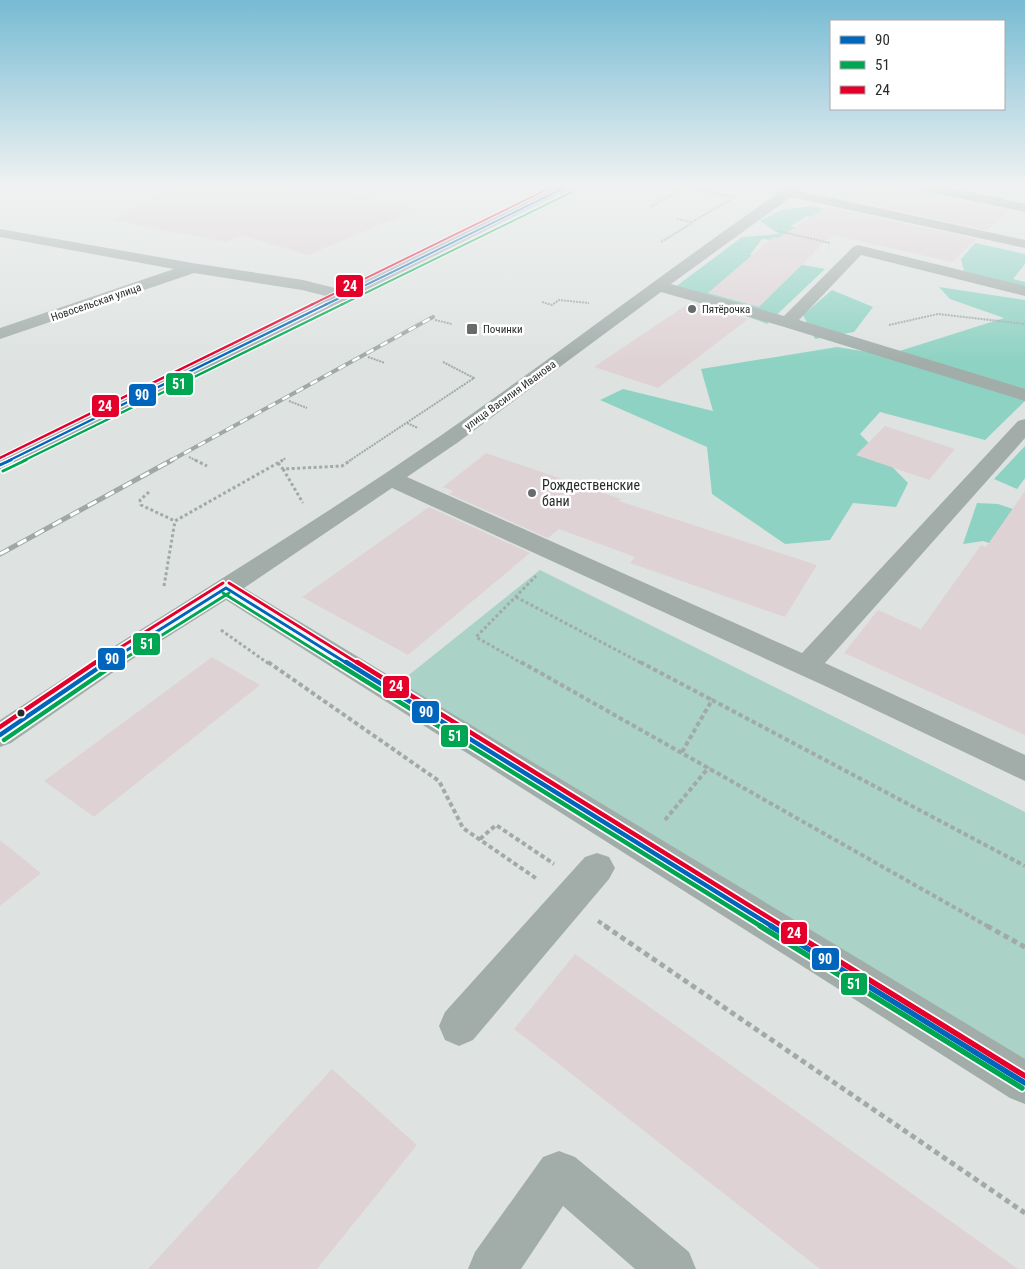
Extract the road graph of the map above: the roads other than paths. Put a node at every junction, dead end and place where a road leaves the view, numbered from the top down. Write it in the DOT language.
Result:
graph roads {
  1 [pos="62,244"];
  2 [pos="450,244"];
  3 [pos="715,244"];
  4 [pos="192,268"];
  5 [pos="659,286"];
  6 [pos="1025,291"];
  7 [pos="345,296"];
  8 [pos="787,322"];
  9 [pos="0,334"];
  10 [pos="1025,395"];
  11 [pos="1025,425"];
  12 [pos="0,465"];
  13 [pos="392,479"];
  14 [pos="226,588"];
  15 [pos="805,667"];
  16 [pos="0,734"];
  17 [pos="1025,769"];
  18 [pos="598,868"];
  19 [pos="459,1026"];
  20 [pos="1025,1083"];
  21 [pos="492,1269"];
  22 [pos="672,1269"];
  1 -- 4 [label="street, Новосельская улица"];
  2 -- 7 [label="street"];
  3 -- 5 [label="street, улица Василия Иванова"];
  4 -- 7 [label="street, Новосельская улица"];
  4 -- 9 [label="street, Новосельская улица"];
  5 -- 8 [label="street"];
  5 -- 13 [label="street, улица Василия Иванова"];
  6 -- 8 [label="street"];
  7 -- 12 [label="street"];
  8 -- 10 [label="street"];
  11 -- 15 [label="street"];
  13 -- 14 [label="street, улица Василия Иванова"];
  13 -- 15 [label="street"];
  14 -- 16 [label="street, улица Василия Иванова"];
  14 -- 20 [label="street"];
  15 -- 17 [label="street"];
  18 -- 19 [label="street"];
  21 -- 22 [label="street"];
}
